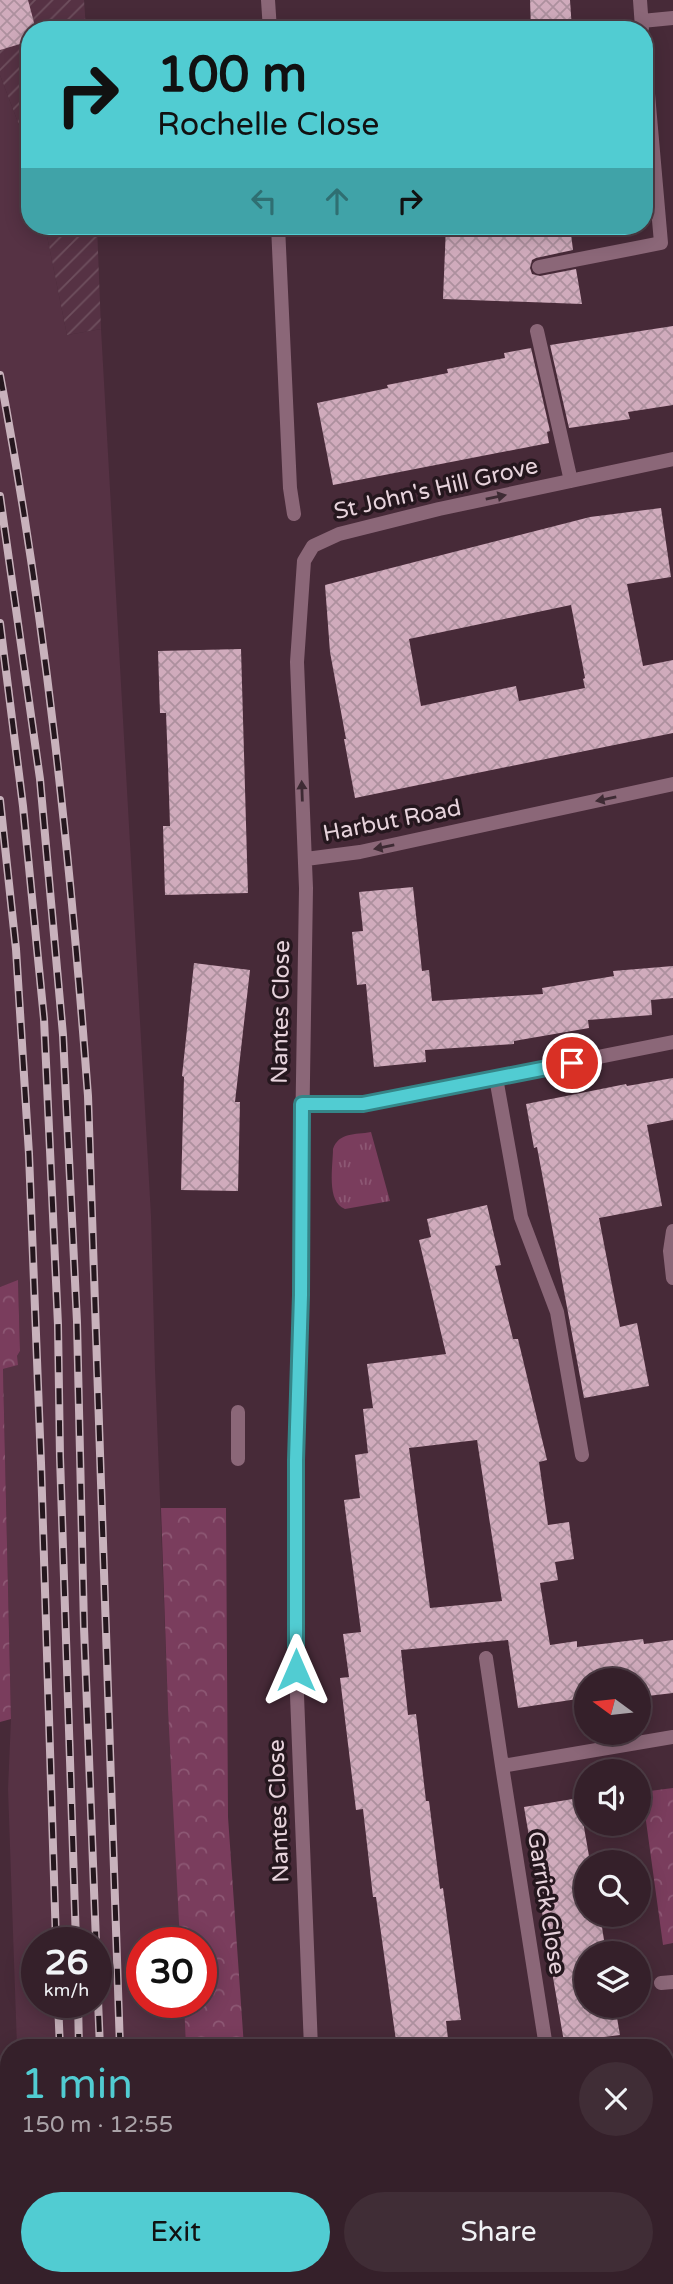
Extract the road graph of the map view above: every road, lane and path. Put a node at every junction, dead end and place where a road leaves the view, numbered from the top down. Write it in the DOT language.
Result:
graph roads {
  1 [pos="268,0"];
  2 [pos="640,0"];
  3 [pos="673,18"];
  4 [pos="269,21"];
  5 [pos="642,21"];
  6 [pos="653,23"];
  7 [pos="653,158"];
  8 [pos="278,235"];
  9 [pos="539,267"];
  10 [pos="537,331"];
  11 [pos="673,459"];
  12 [pos="571,481"];
  13 [pos="294,514"];
  14 [pos="313,546"];
  15 [pos="673,785"];
  16 [pos="306,859"];
  17 [pos="673,1042"];
  18 [pos="496,1078"];
  19 [pos="302,1104"];
  20 [pos="673,1231"];
  21 [pos="673,1278"];
  22 [pos="239,1412"];
  23 [pos="582,1455"];
  24 [pos="238,1459"];
  25 [pos="486,1658"];
  26 [pos="673,1737"];
  27 [pos="502,1766"];
  28 [pos="312,2039"];
  29 [pos="544,2039"];
  1 -- 4 [label="street"];
  2 -- 5 [label="street"];
  3 -- 6 [label="street"];
  7 -- 9 [label="street"];
  8 -- 13 [label="street"];
  10 -- 12 [label="street, St John's Hill Grove"];
  11 -- 12 [label="street, St John's Hill Grove"];
  14 -- 12 [label="street, St John's Hill Grove, one-way"];
  16 -- 14 [label="street, Harbut Road, one-way"];
  15 -- 16 [label="street, Harbut Road, one-way"];
  16 -- 19 [label="street, Nantes Close"];
  17 -- 18 [label="street"];
  18 -- 19 [label="street"];
  18 -- 23 [label="street"];
  19 -- 28 [label="street, Nantes Close"];
  20 -- 21 [label="street"];
  22 -- 24 [label="street"];
  25 -- 27 [label="street, Garrick Close"];
  26 -- 27 [label="street"];
  27 -- 29 [label="street, Garrick Close"];
}
